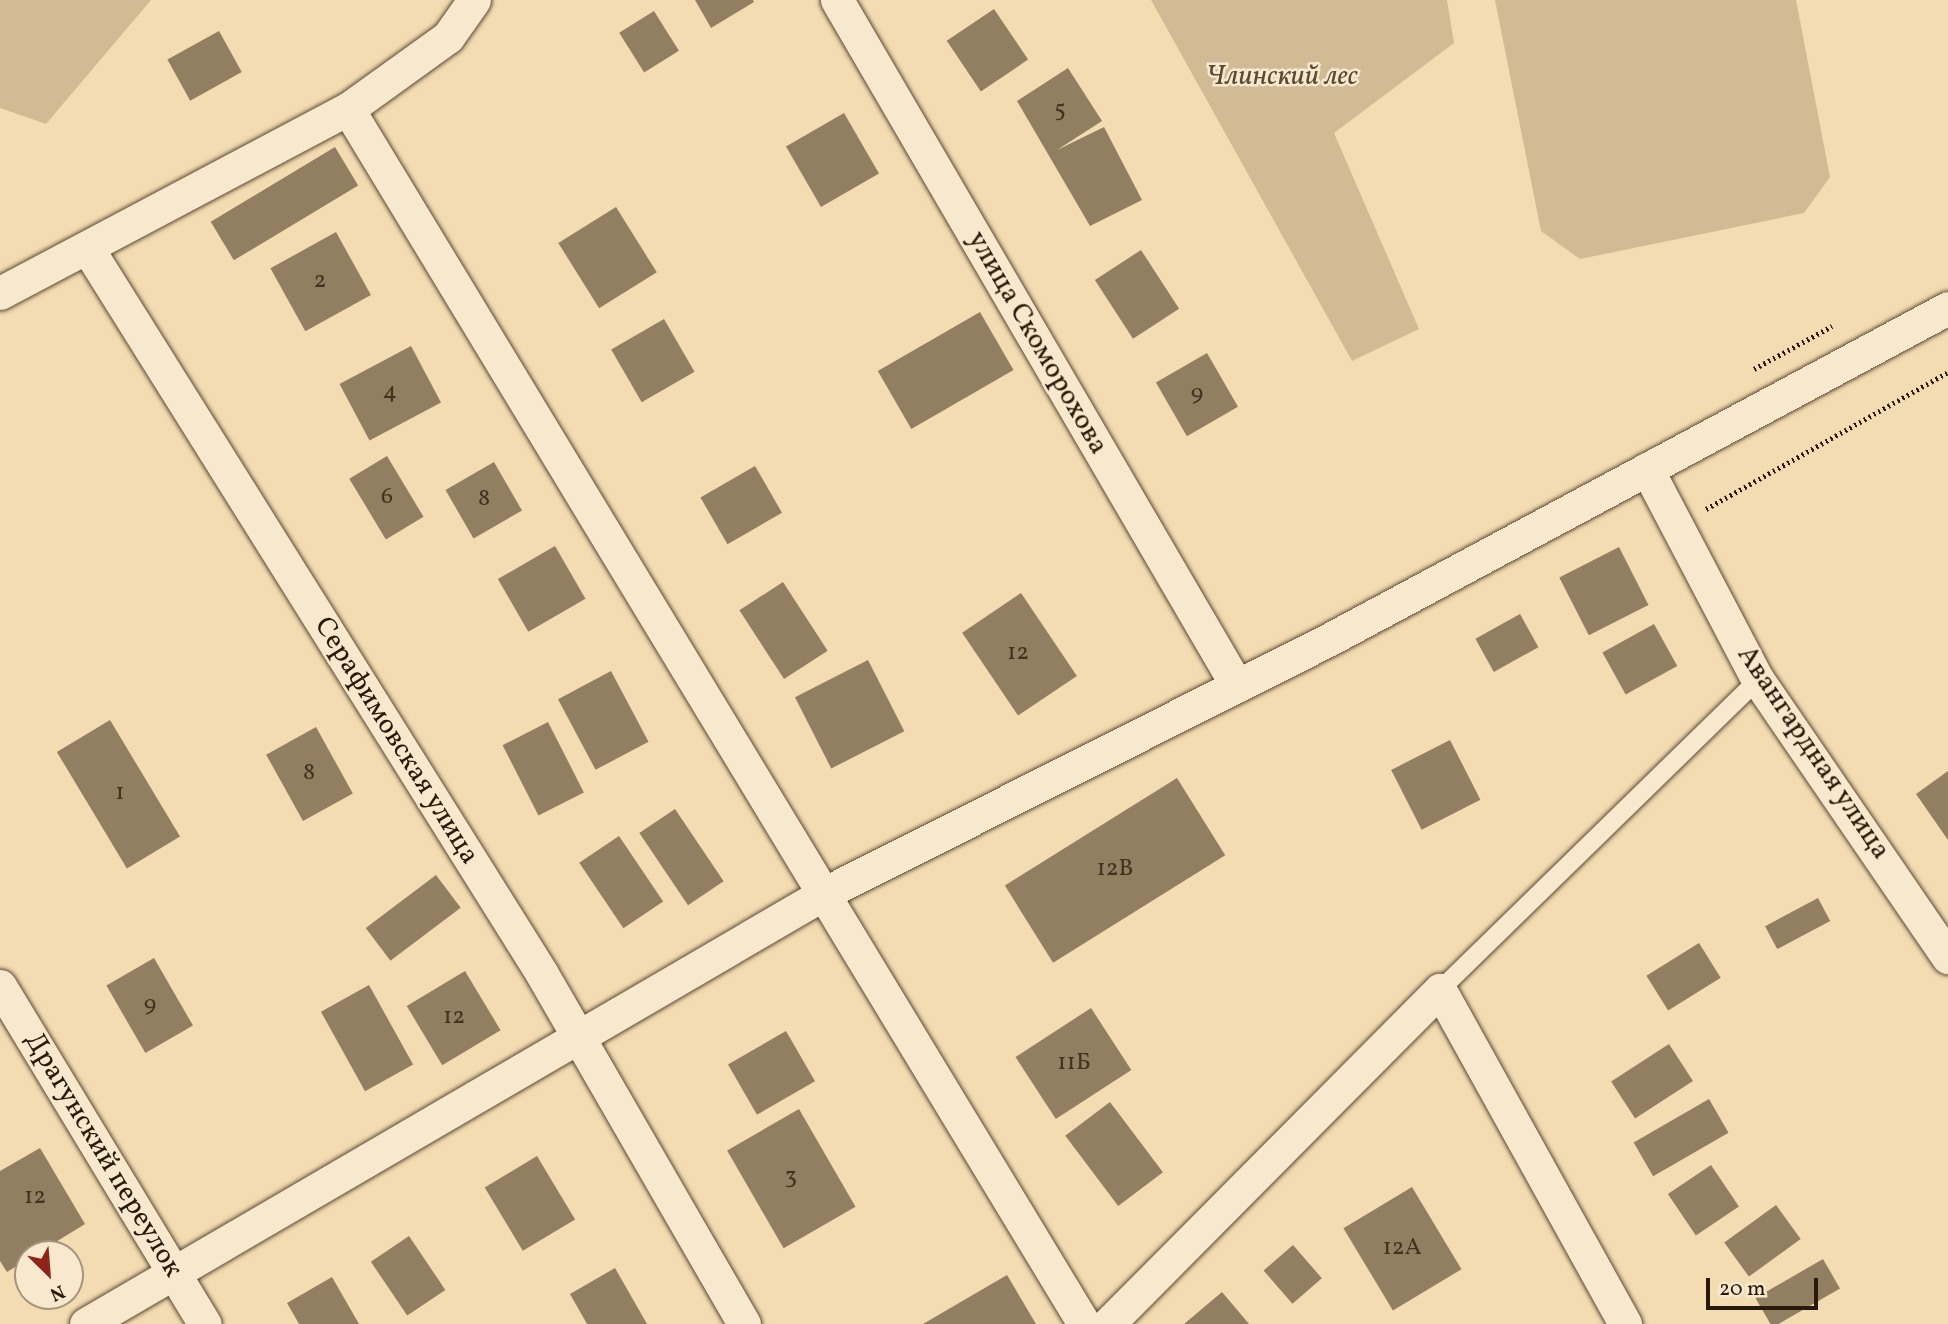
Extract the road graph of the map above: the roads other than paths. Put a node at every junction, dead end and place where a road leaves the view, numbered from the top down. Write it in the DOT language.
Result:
graph roads {
  1 [pos="474,0"];
  2 [pos="837,0"];
  3 [pos="348,108"];
  4 [pos="88,249"];
  5 [pos="0,293"];
  6 [pos="1948,309"];
  7 [pos="1647,469"];
  8 [pos="1758,680"];
  9 [pos="1237,686"];
  10 [pos="825,893"];
  11 [pos="1948,957"];
  12 [pos="0,986"];
  13 [pos="1440,990"];
  14 [pos="580,1041"];
  15 [pos="174,1272"];
  16 [pos="86,1324"];
  17 [pos="205,1324"];
  18 [pos="744,1324"];
  19 [pos="1084,1324"];
  20 [pos="1108,1324"];
  21 [pos="1625,1324"];
  1 -- 3 [label="street"];
  2 -- 9 [label="street, улица Скоморохова"];
  3 -- 4 [label="street"];
  3 -- 10 [label="street"];
  4 -- 5 [label="street"];
  4 -- 14 [label="street, Серафимовская улица"];
  6 -- 7 [label="street"];
  7 -- 8 [label="street, Авангардная улица"];
  7 -- 9 [label="street"];
  8 -- 11 [label="street, Авангардная улица"];
  8 -- 13 [label="lane"];
  9 -- 10 [label="street"];
  10 -- 14 [label="street"];
  10 -- 19 [label="street"];
  12 -- 15 [label="street, Драгунский переулок"];
  13 -- 20 [label="street"];
  13 -- 21 [label="street"];
  14 -- 15 [label="street"];
  14 -- 18 [label="street, Серафимовская улица"];
  15 -- 16 [label="street"];
  15 -- 17 [label="street, Драгунский переулок"];
}
